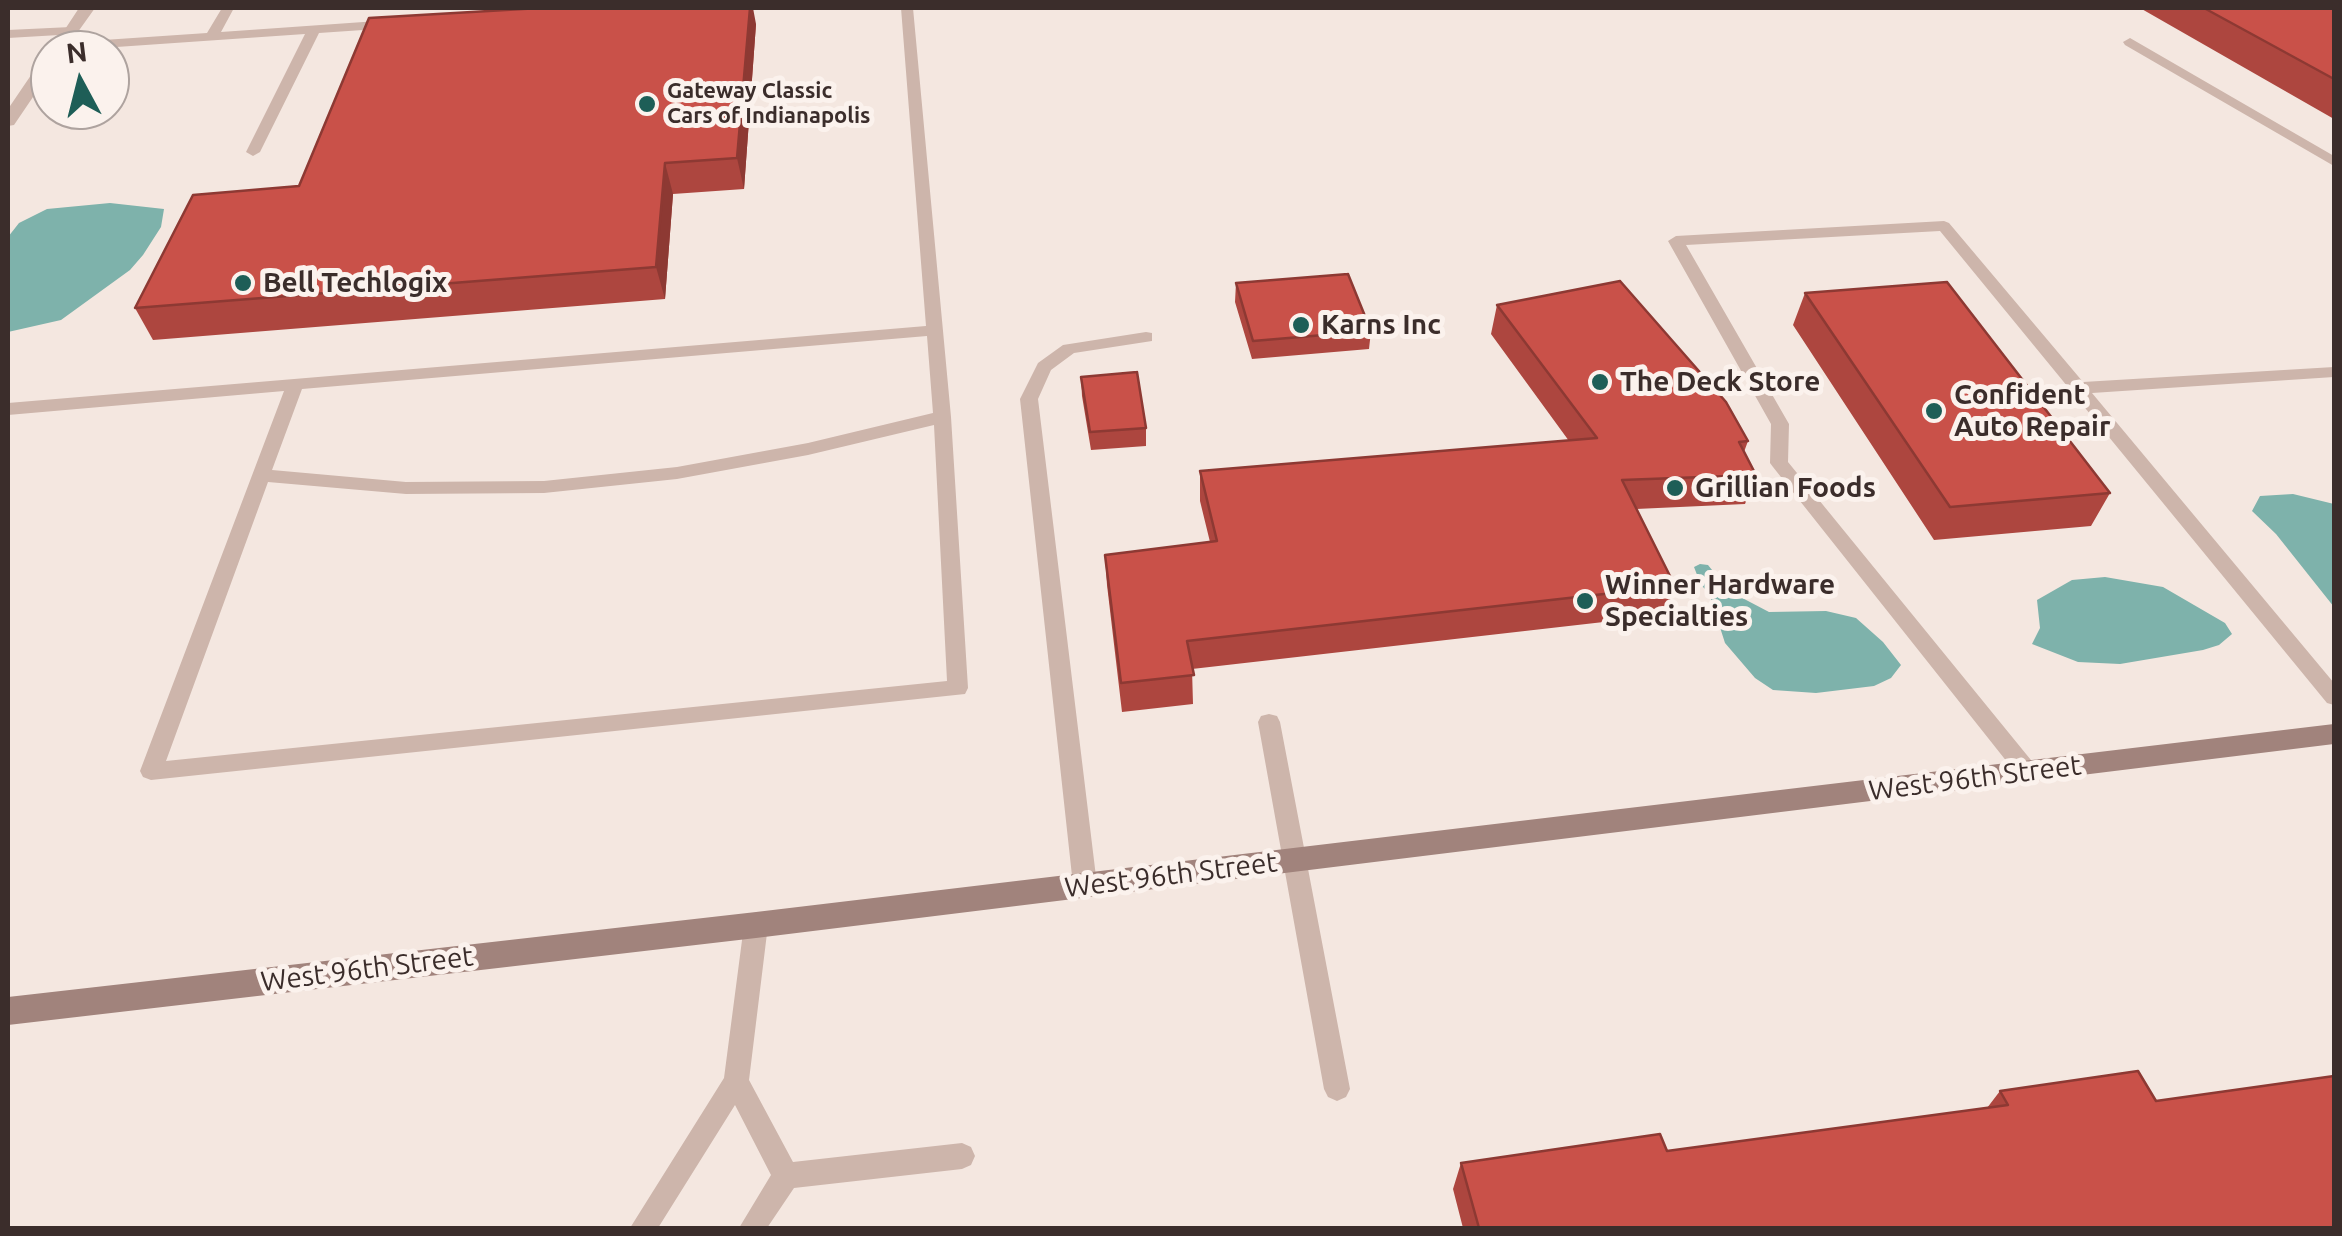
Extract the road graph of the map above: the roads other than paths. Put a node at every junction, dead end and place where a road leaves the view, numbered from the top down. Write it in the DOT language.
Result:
graph roads {
  1 [pos="86,8"];
  2 [pos="228,8"];
  3 [pos="907,8"];
  4 [pos="412,23"];
  5 [pos="314,29"];
  6 [pos="71,30"];
  7 [pos="212,36"];
  8 [pos="2130,42"];
  9 [pos="130,44"];
  10 [pos="30,88"];
  11 [pos="8,120"];
  12 [pos="253,152"];
  13 [pos="2334,162"];
  14 [pos="934,330"];
  15 [pos="1146,337"];
  16 [pos="2334,372"];
  17 [pos="295,384"];
  18 [pos="2078,388"];
  19 [pos="8,409"];
  20 [pos="942,416"];
  21 [pos="262,475"];
  22 [pos="2334,697"];
  23 [pos="1269,722"];
  24 [pos="2334,734"];
  25 [pos="2026,772"];
  26 [pos="1297,860"];
  27 [pos="1084,885"];
  28 [pos="756,925"];
  29 [pos="8,1011"];
  30 [pos="736,1081"];
  31 [pos="1337,1089"];
  32 [pos="962,1156"];
  33 [pos="786,1176"];
  34 [pos="642,1228"];
  35 [pos="752,1228"];
  1 -- 6 [label="street"];
  2 -- 7 [label="lane"];
  3 -- 14 [label="lane"];
  4 -- 5 [label="lane"];
  5 -- 7 [label="lane"];
  5 -- 12 [label="lane"];
  7 -- 9 [label="lane"];
  8 -- 13 [label="lane"];
  10 -- 11 [label="street"];
  14 -- 17 [label="lane"];
  14 -- 20 [label="lane"];
  15 -- 27 [label="lane"];
  16 -- 18 [label="lane"];
  17 -- 19 [label="lane"];
  17 -- 21 [label="lane"];
  18 -- 22 [label="lane"];
  18 -- 25 [label="lane"];
  20 -- 21 [label="lane"];
  20 -- 21 [label="lane"];
  23 -- 26 [label="lane"];
  24 -- 25 [label="street, West 96th Street"];
  25 -- 26 [label="street, West 96th Street"];
  26 -- 27 [label="street, West 96th Street"];
  26 -- 31 [label="lane"];
  27 -- 28 [label="street, West 96th Street"];
  28 -- 29 [label="street, West 96th Street"];
  28 -- 30 [label="lane"];
  30 -- 33 [label="lane"];
  30 -- 34 [label="lane"];
  32 -- 33 [label="lane"];
  33 -- 35 [label="lane"];
}
